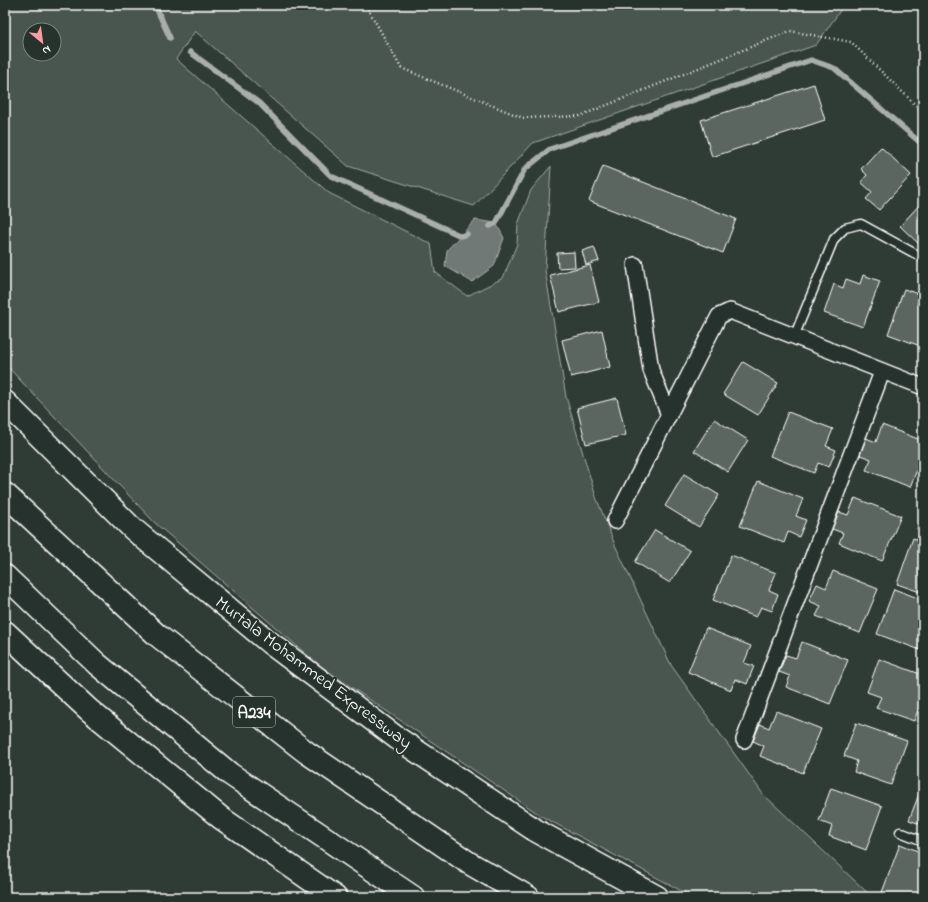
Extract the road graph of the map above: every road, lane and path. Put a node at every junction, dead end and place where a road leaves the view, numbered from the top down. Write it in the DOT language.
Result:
graph roads {
  1 [pos="366,5"];
  2 [pos="923,112"];
  3 [pos="923,258"];
  4 [pos="635,265"];
  5 [pos="794,337"];
  6 [pos="882,372"];
  7 [pos="923,387"];
  8 [pos="5,402"];
  9 [pos="668,415"];
  10 [pos="5,494"];
  11 [pos="615,521"];
  12 [pos="5,576"];
  13 [pos="5,632"];
  14 [pos="744,740"];
  15 [pos="900,832"];
  16 [pos="923,841"];
  17 [pos="335,897"];
  18 [pos="412,897"];
  19 [pos="528,897"];
  20 [pos="657,897"];
  1 -- 2 [label="path"];
  3 -- 5 [label="lane"];
  4 -- 9 [label="street"];
  5 -- 6 [label="street"];
  5 -- 9 [label="street"];
  6 -- 7 [label="street"];
  6 -- 14 [label="street"];
  8 -- 20 [label="highway, Murtala Mohammed Expressway"];
  9 -- 11 [label="street"];
  10 -- 19 [label="highway, A234"];
  12 -- 18 [label="highway"];
  13 -- 17 [label="highway"];
  15 -- 16 [label="lane"];
}
